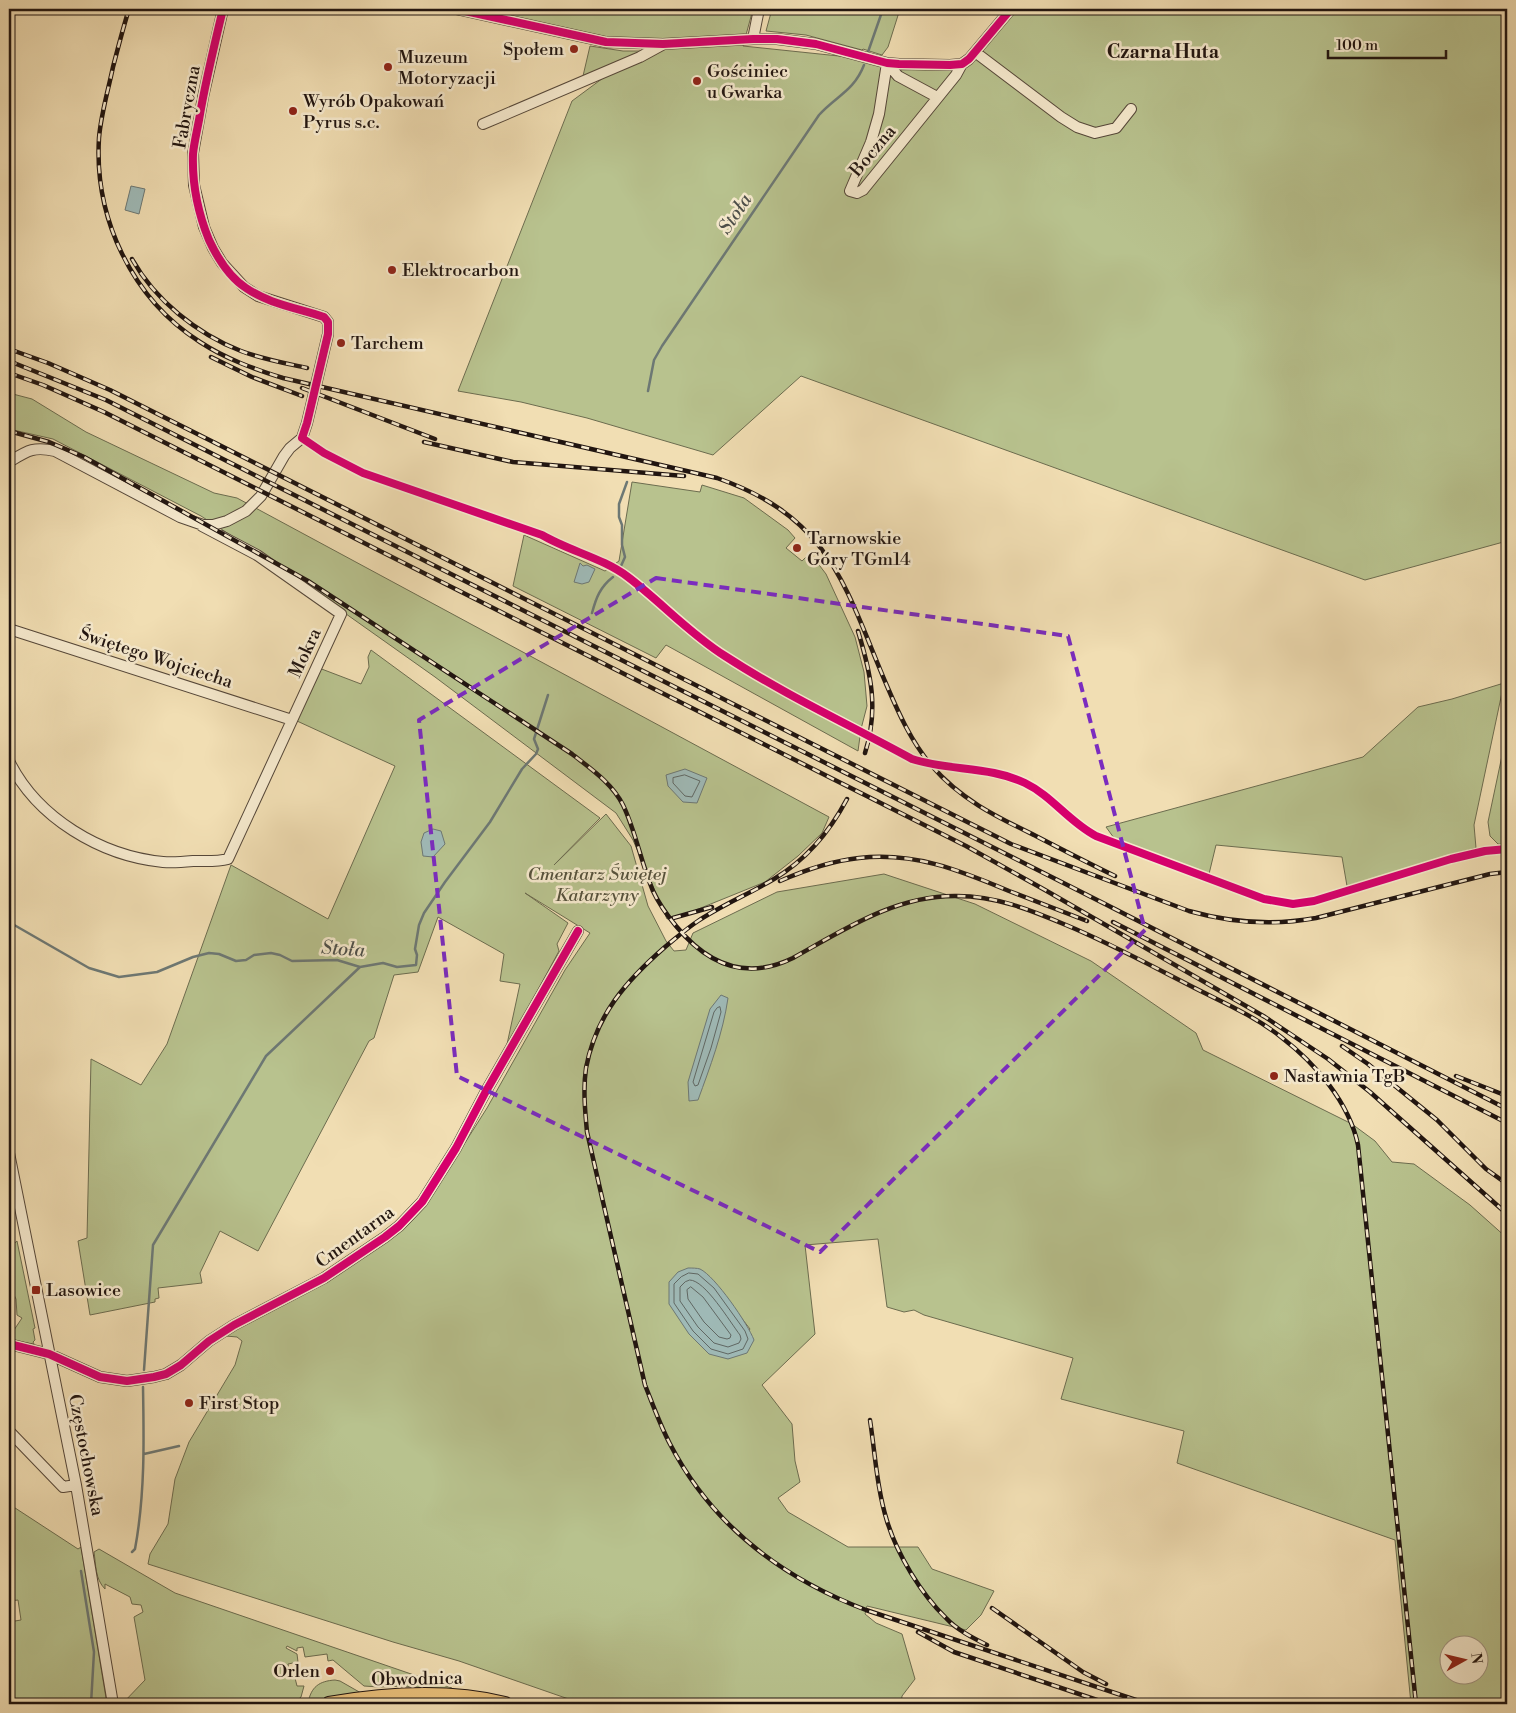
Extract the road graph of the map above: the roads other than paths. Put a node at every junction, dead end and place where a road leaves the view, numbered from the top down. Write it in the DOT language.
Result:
graph roads {
  1 [pos="223,9"];
  2 [pos="456,9"];
  3 [pos="759,9"];
  4 [pos="1011,9"];
  5 [pos="753,39"];
  6 [pos="662,44"];
  7 [pos="975,52"];
  8 [pos="887,63"];
  9 [pos="962,64"];
  10 [pos="937,97"];
  11 [pos="1131,109"];
  12 [pos="483,124"];
  13 [pos="9,462"];
  14 [pos="198,524"];
  15 [pos="9,629"];
  16 [pos="292,720"];
  17 [pos="9,761"];
  18 [pos="578,931"];
  19 [pos="9,1153"];
  20 [pos="9,1344"];
  21 [pos="49,1354"];
  22 [pos="9,1431"];
  23 [pos="76,1485"];
  24 [pos="114,1704"];
  25 [pos="329,1704"];
  26 [pos="505,1704"];
  1 -- 14 [label="street, Fabryczna"];
  2 -- 6 [label="street"];
  3 -- 5 [label="street"];
  4 -- 7 [label="street, Boczna"];
  5 -- 6 [label="street"];
  5 -- 8 [label="street"];
  6 -- 12 [label="street"];
  7 -- 9 [label="street, Boczna"];
  7 -- 11 [label="street"];
  8 -- 9 [label="street"];
  8 -- 10 [label="street"];
  8 -- 10 [label="street, Boczna"];
  9 -- 10 [label="street, Boczna"];
  13 -- 14 [label="street, Fabryczna"];
  14 -- 16 [label="street, Mokra"];
  15 -- 16 [label="street, Świętego Wojciecha"];
  16 -- 17 [label="street, Mokra"];
  18 -- 21 [label="street, Cmentarna"];
  19 -- 21 [label="street, Częstochowska"];
  20 -- 21 [label="street, Cmentarna"];
  21 -- 23 [label="street, Częstochowska"];
  22 -- 23 [label="street"];
  23 -- 24 [label="street, Częstochowska"];
  25 -- 26 [label="main road, Obwodnica"];
}
